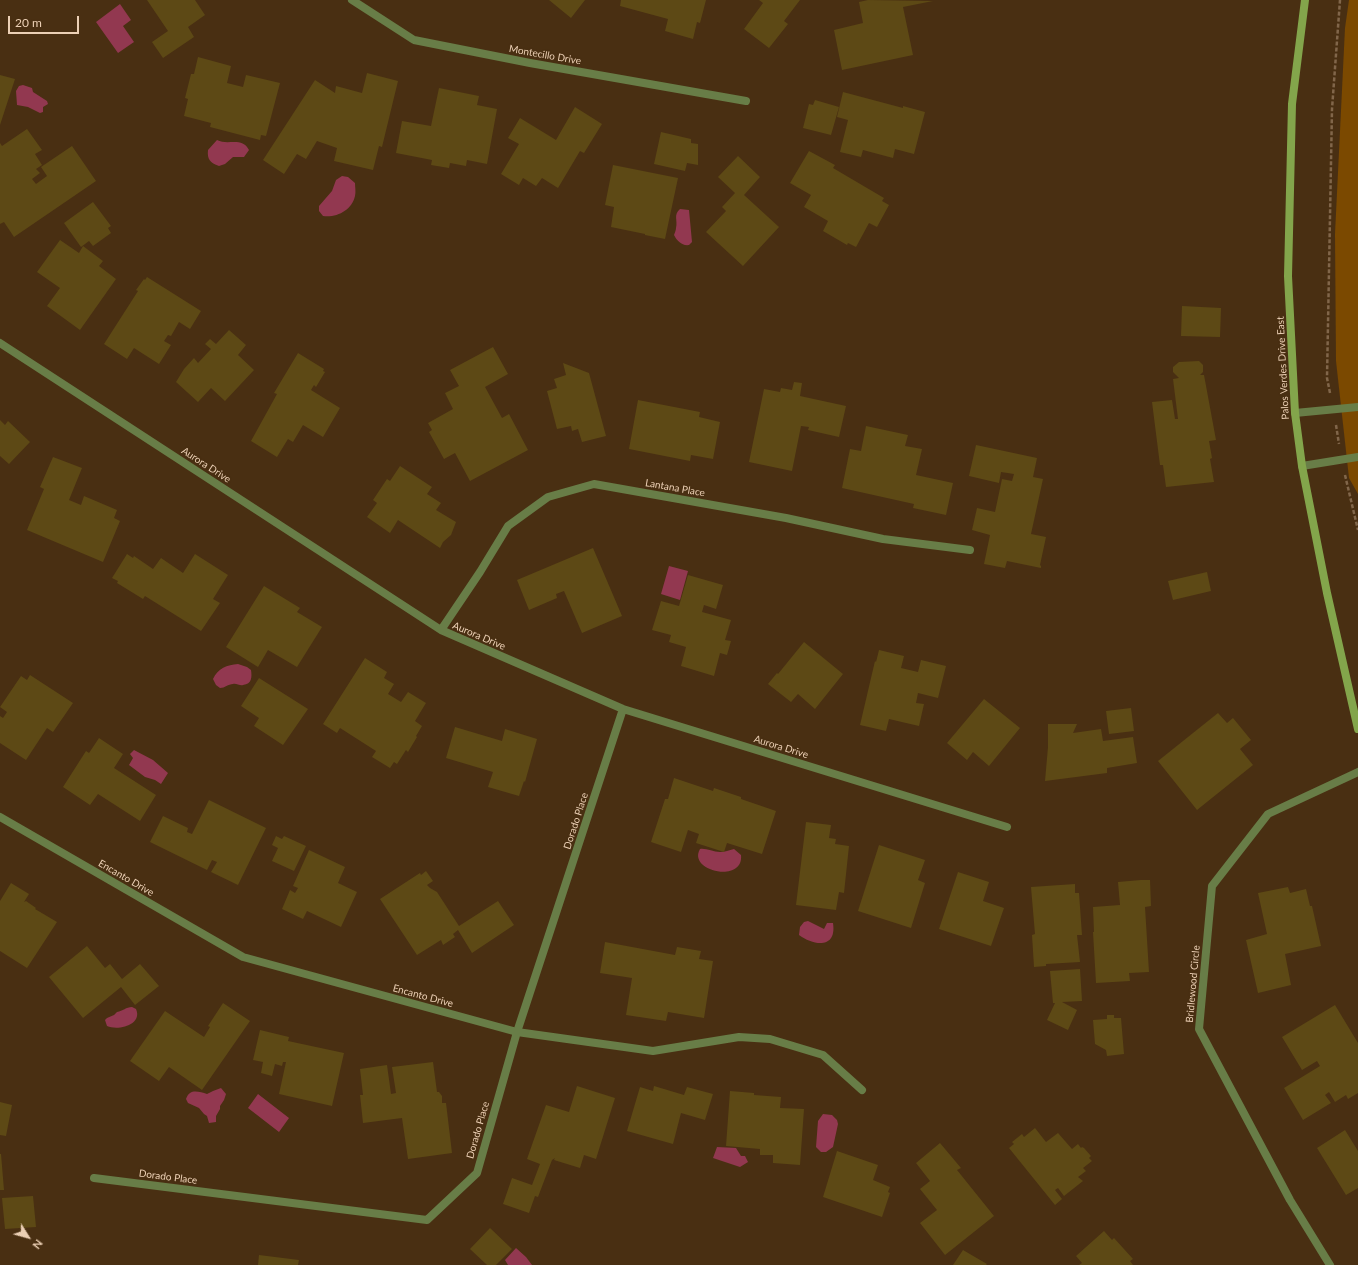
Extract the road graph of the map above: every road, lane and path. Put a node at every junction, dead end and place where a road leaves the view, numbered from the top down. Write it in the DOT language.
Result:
graph roads {
  1 [pos="352,0"];
  2 [pos="1305,0"];
  3 [pos="1340,0"];
  4 [pos="746,101"];
  5 [pos="0,343"];
  6 [pos="1358,407"];
  7 [pos="1333,409"];
  8 [pos="1295,413"];
  9 [pos="1358,457"];
  10 [pos="1342,460"];
  11 [pos="1302,466"];
  12 [pos="1358,530"];
  13 [pos="970,550"];
  14 [pos="441,630"];
  15 [pos="624,709"];
  16 [pos="1358,728"];
  17 [pos="1358,772"];
  18 [pos="0,818"];
  19 [pos="1007,827"];
  20 [pos="517,1032"];
  21 [pos="862,1090"];
  22 [pos="94,1178"];
  23 [pos="1330,1265"];
  1 -- 4 [label="street, Montecillo Drive"];
  2 -- 8 [label="main road, Palos Verdes Drive East"];
  3 -- 7 [label="path"];
  5 -- 14 [label="street, Aurora Drive"];
  6 -- 7 [label="street"];
  7 -- 8 [label="street"];
  7 -- 10 [label="path"];
  8 -- 11 [label="main road, Palos Verdes Drive East"];
  9 -- 10 [label="street"];
  10 -- 11 [label="street"];
  10 -- 12 [label="path"];
  11 -- 16 [label="main road, Palos Verdes Drive East"];
  13 -- 14 [label="street, Lantana Place"];
  14 -- 15 [label="street, Aurora Drive"];
  15 -- 19 [label="street, Aurora Drive"];
  15 -- 20 [label="street, Dorado Place"];
  17 -- 23 [label="street, Bridlewood Circle"];
  18 -- 20 [label="street, Encanto Drive"];
  20 -- 21 [label="street, Encanto Drive"];
  20 -- 22 [label="street, Dorado Place"];
}
